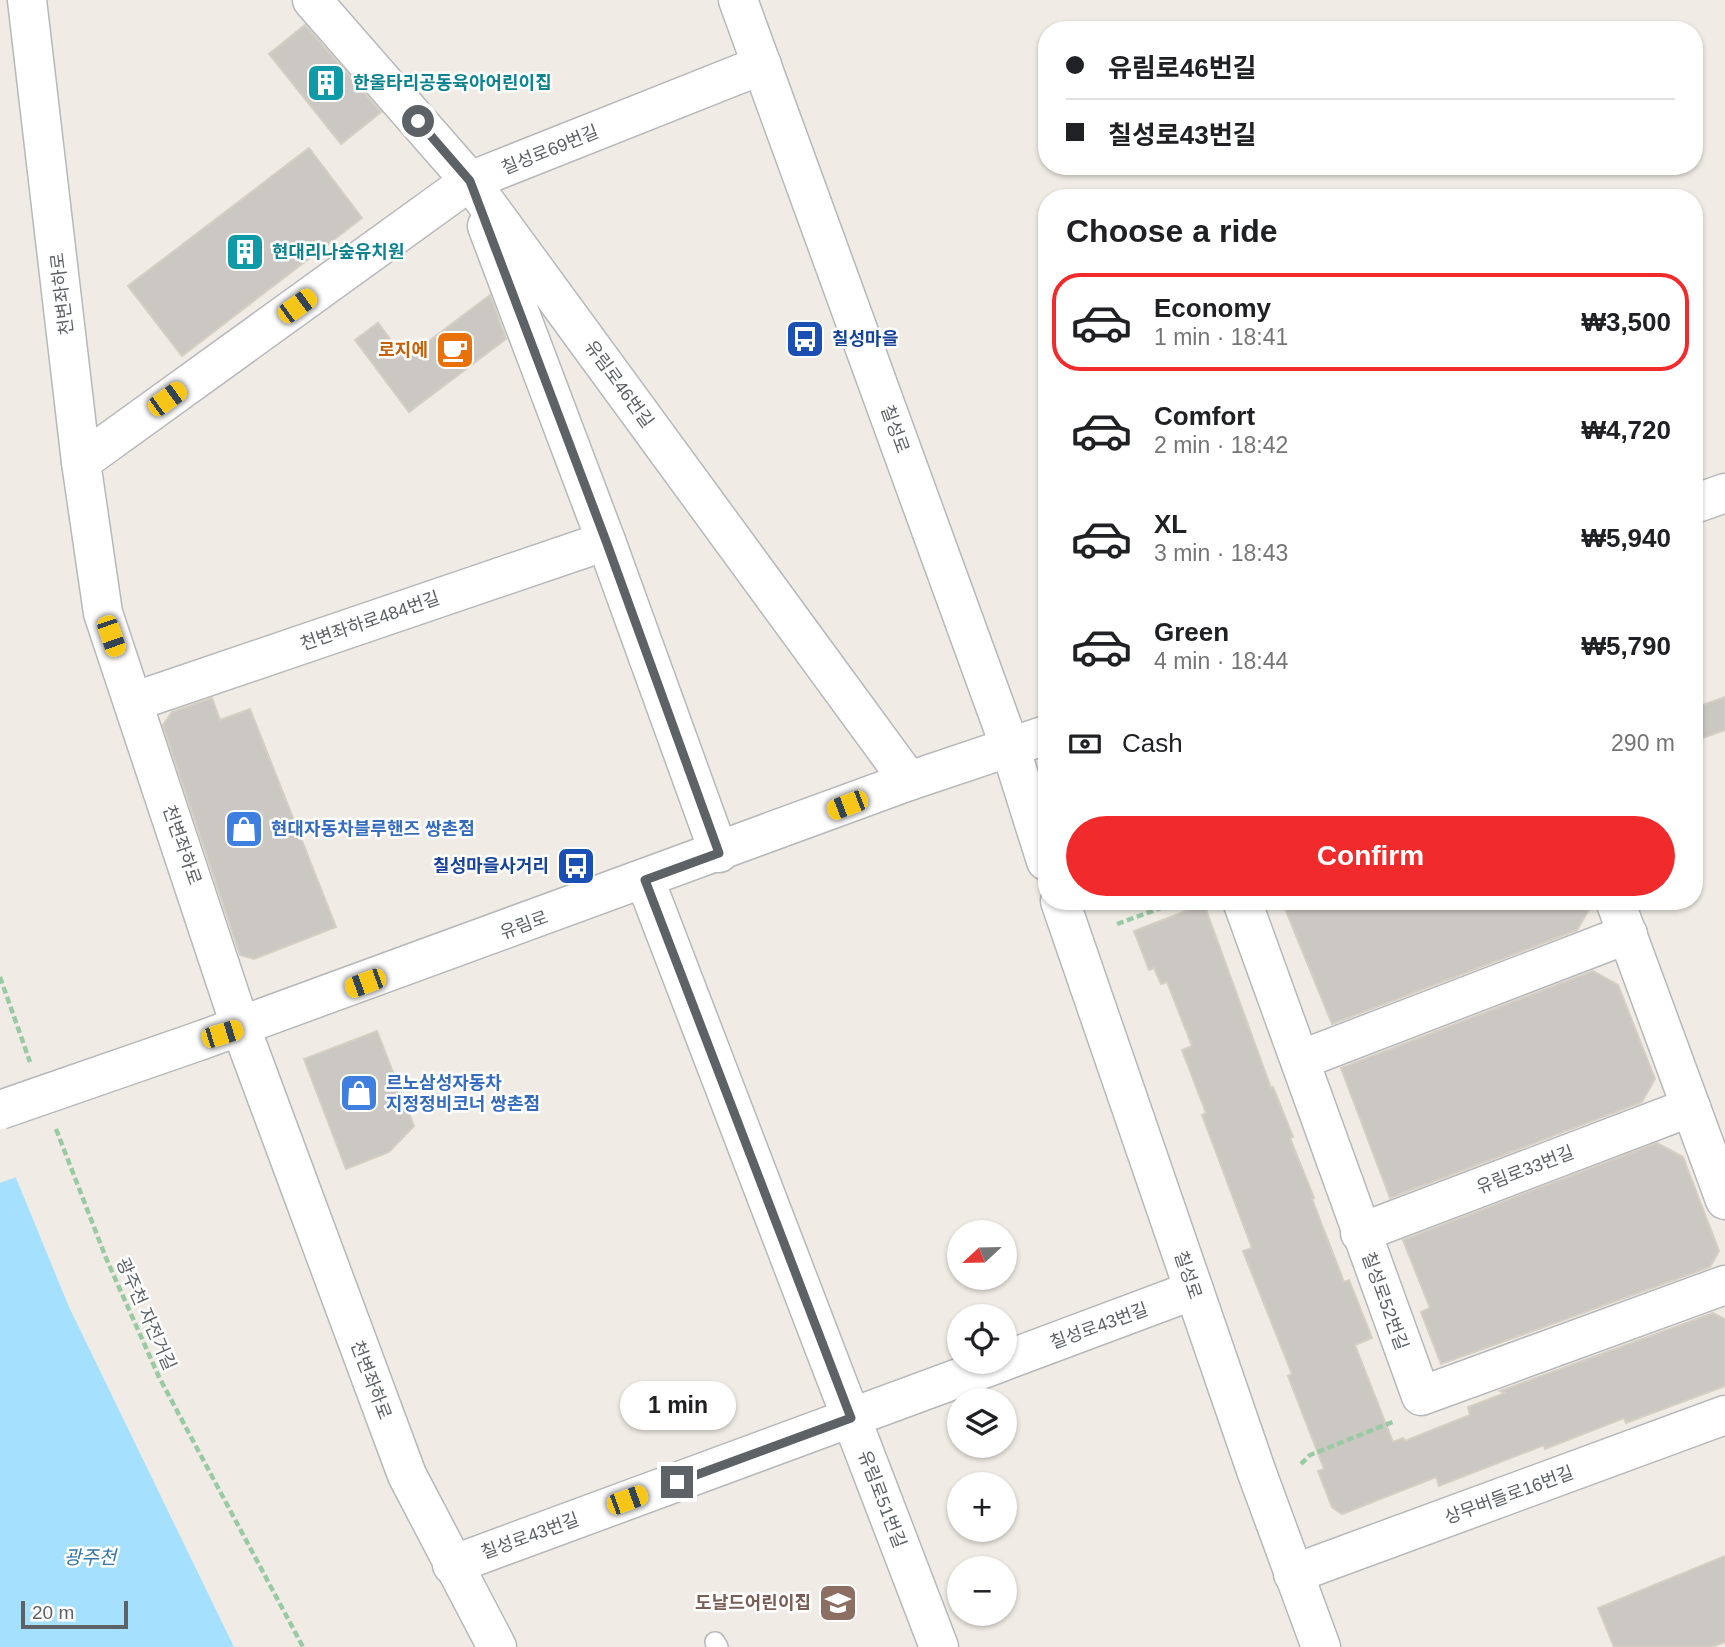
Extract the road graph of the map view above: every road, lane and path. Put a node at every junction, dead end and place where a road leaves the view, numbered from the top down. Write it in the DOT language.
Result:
graph roads {
  1 [pos="27,0"];
  2 [pos="312,0"];
  3 [pos="738,0"];
  4 [pos="762,65"];
  5 [pos="470,181"];
  6 [pos="81,461"];
  7 [pos="1725,493"];
  8 [pos="1703,501"];
  9 [pos="606,541"];
  10 [pos="133,702"];
  11 [pos="1038,738"];
  12 [pos="1010,747"];
  13 [pos="909,782"];
  14 [pos="1038,836"];
  15 [pos="719,853"];
  16 [pos="645,880"];
  17 [pos="1063,910"];
  18 [pos="1155,910"];
  19 [pos="1245,910"];
  20 [pos="1621,918"];
  21 [pos="1117,924"];
  22 [pos="0,977"];
  23 [pos="241,1028"];
  24 [pos="1300,1060"];
  25 [pos="33,1072"];
  26 [pos="1691,1108"];
  27 [pos="0,1110"];
  28 [pos="52,1119"];
  29 [pos="1725,1200"];
  30 [pos="1360,1233"];
  31 [pos="1725,1285"];
  32 [pos="1194,1290"];
  33 [pos="1017,1356"];
  34 [pos="968,1374"];
  35 [pos="1421,1396"];
  36 [pos="1725,1415"];
  37 [pos="851,1418"];
  38 [pos="1301,1464"];
  39 [pos="452,1565"];
  40 [pos="1293,1574"];
  41 [pos="303,1647"];
  42 [pos="497,1647"];
  43 [pos="939,1647"];
  44 [pos="1321,1647"];
  1 -- 6 [label="street, 천변좌하로"];
  2 -- 5 [label="street, 유림로46번길"];
  3 -- 4 [label="street, 칠성로"];
  4 -- 5 [label="street, 칠성로69번길"];
  4 -- 12 [label="street, 칠성로"];
  5 -- 6 [label="street, 칠성로69번길"];
  5 -- 9 [label="street"];
  5 -- 13 [label="street, 유림로46번길"];
  6 -- 10 [label="street, 천변좌하로"];
  7 -- 8 [label="street"];
  9 -- 10 [label="street, 천변좌하로484번길"];
  9 -- 15 [label="street"];
  10 -- 23 [label="street, 천변좌하로"];
  11 -- 12 [label="street, 유림로"];
  12 -- 13 [label="street, 유림로"];
  12 -- 14 [label="street, 칠성로"];
  13 -- 15 [label="street, 유림로"];
  15 -- 16 [label="street, 유림로"];
  16 -- 23 [label="street, 유림로"];
  16 -- 37 [label="street, 유림로51번길"];
  17 -- 32 [label="street, 칠성로"];
  18 -- 21 [label="path"];
  19 -- 24 [label="street, 칠성로52번길"];
  20 -- 24 [label="street"];
  20 -- 26 [label="street"];
  22 -- 25 [label="path"];
  23 -- 27 [label="street, 유림로, bridge"];
  23 -- 39 [label="street, 천변좌하로"];
  24 -- 30 [label="street, 칠성로52번길"];
  26 -- 29 [label="street"];
  26 -- 30 [label="street, 유림로33번길"];
  28 -- 41 [label="path, 광주천 자전거길"];
  30 -- 35 [label="street, 칠성로52번길"];
  31 -- 35 [label="street"];
  32 -- 33 [label="street, 칠성로43번길"];
  32 -- 40 [label="street, 칠성로"];
  34 -- 37 [label="street, 칠성로43번길"];
  35 -- 38 [label="path"];
  36 -- 40 [label="street, 상무버들로16번길"];
  37 -- 39 [label="street, 칠성로43번길"];
  37 -- 43 [label="street, 유림로51번길"];
  39 -- 42 [label="street, 천변좌하로"];
  40 -- 44 [label="street, 칠성로"];
}
